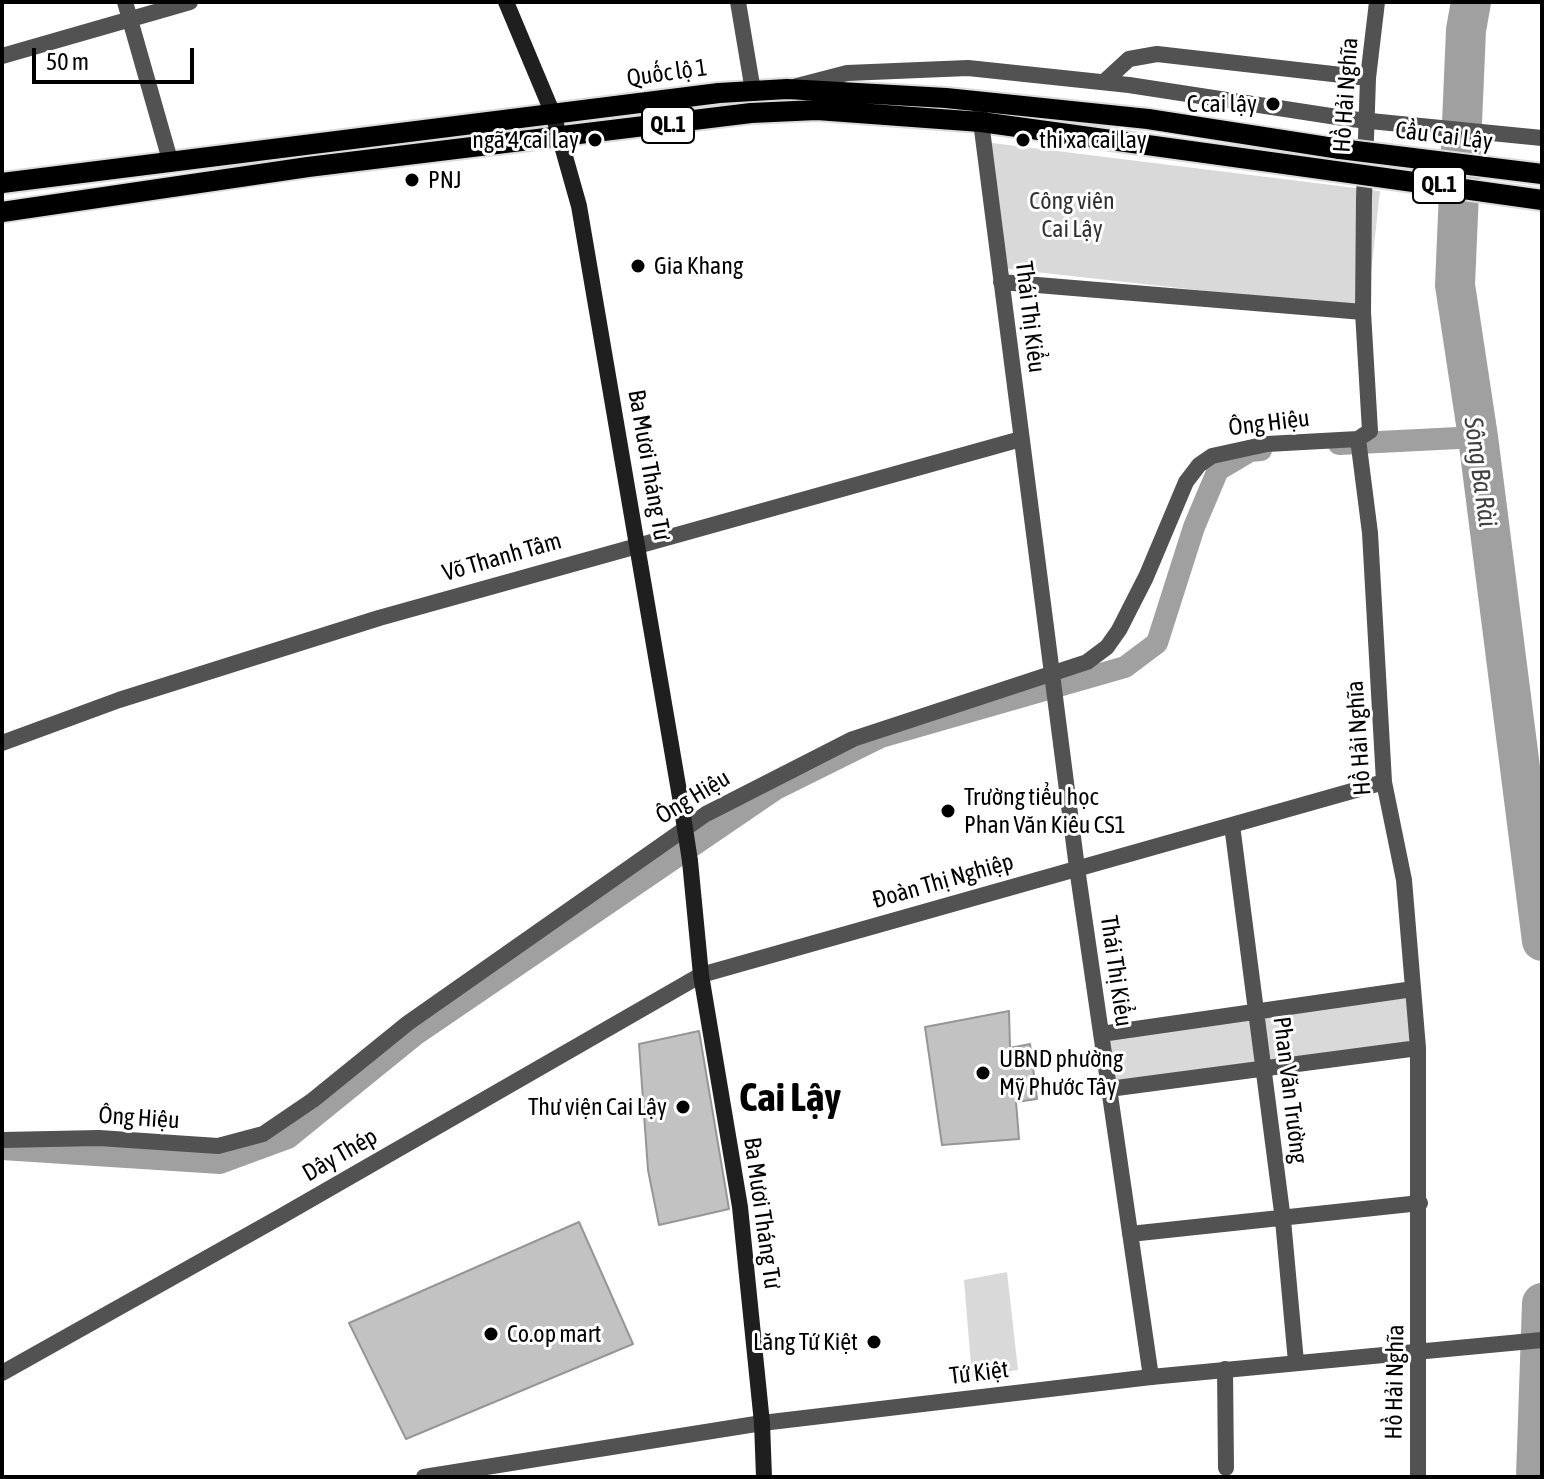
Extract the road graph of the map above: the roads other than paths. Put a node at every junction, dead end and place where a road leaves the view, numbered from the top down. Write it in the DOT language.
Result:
graph roads {
  1 [pos="125,2"];
  2 [pos="190,2"];
  3 [pos="506,2"];
  4 [pos="738,2"];
  5 [pos="1377,2"];
  6 [pos="130,19"];
  7 [pos="2,56"];
  8 [pos="1368,78"];
  9 [pos="1104,82"];
  10 [pos="787,89"];
  11 [pos="753,91"];
  12 [pos="980,112"];
  13 [pos="553,114"];
  14 [pos="561,137"];
  15 [pos="1542,138"];
  16 [pos="1340,149"];
  17 [pos="170,160"];
  18 [pos="1335,171"];
  19 [pos="1542,174"];
  20 [pos="2,183"];
  21 [pos="1542,200"];
  22 [pos="2,212"];
  23 [pos="1001,282"];
  24 [pos="1363,312"];
  25 [pos="1021,439"];
  26 [pos="1358,439"];
  27 [pos="638,545"];
  28 [pos="1052,676"];
  29 [pos="2,743"];
  30 [pos="1384,782"];
  31 [pos="1232,825"];
  32 [pos="1077,868"];
  33 [pos="701,975"];
  34 [pos="1413,989"];
  35 [pos="1256,1014"];
  36 [pos="1101,1034"];
  37 [pos="1418,1048"];
  38 [pos="1261,1070"];
  39 [pos="1109,1089"];
  40 [pos="2,1140"];
  41 [pos="1420,1203"];
  42 [pos="1283,1220"];
  43 [pos="1130,1234"];
  44 [pos="1542,1340"];
  45 [pos="1420,1349"];
  46 [pos="1296,1362"];
  47 [pos="1225,1369"];
  48 [pos="2,1373"];
  49 [pos="1151,1377"];
  50 [pos="762,1423"];
  51 [pos="1226,1468"];
  52 [pos="424,1477"];
  53 [pos="764,1477"];
  54 [pos="1418,1477"];
  1 -- 6 [label="street"];
  2 -- 6 [label="street"];
  3 -- 13 [label="main road, Ba Mươi Tháng Tư"];
  4 -- 11 [label="street"];
  5 -- 8 [label="street, Hồ Hải Nghĩa"];
  6 -- 7 [label="street"];
  6 -- 17 [label="street"];
  8 -- 9 [label="street"];
  8 -- 24 [label="street, Hồ Hải Nghĩa"];
  9 -- 10 [label="street, Cầu Cai Lậy"];
  9 -- 15 [label="street, Cầu Cai Lậy, bridge"];
  10 -- 11 [label="main road, Quốc lộ 1 / QL.1"];
  10 -- 12 [label="main road, Quốc lộ 1 / QL.1"];
  11 -- 13 [label="main road, Quốc lộ 1 / QL.1"];
  12 -- 14 [label="main road, Quốc lộ 1 / QL.1"];
  12 -- 16 [label="main road, Quốc lộ 1 / QL.1"];
  12 -- 18 [label="main road, Quốc lộ 1 / QL.1"];
  12 -- 23 [label="street, Thái Thị Kiểu"];
  13 -- 14 [label="main road, Ba Mươi Tháng Tư"];
  13 -- 17 [label="main road, Quốc lộ 1 / QL.1"];
  14 -- 22 [label="main road, Quốc lộ 1 / QL.1"];
  14 -- 27 [label="main road, Ba Mươi Tháng Tư"];
  16 -- 19 [label="main road, Cầu Cai Lậy / QL.1, bridge"];
  17 -- 20 [label="main road, Quốc lộ 1 / QL.1"];
  18 -- 21 [label="main road, Cầu Cai Lậy / QL.1, bridge"];
  23 -- 24 [label="street"];
  23 -- 25 [label="street, Thái Thị Kiểu"];
  24 -- 26 [label="street, Hồ Hải Nghĩa"];
  25 -- 27 [label="street, Võ Thanh Tâm"];
  25 -- 28 [label="street, Thái Thị Kiểu"];
  26 -- 28 [label="street, Ông Hiệu"];
  26 -- 30 [label="street, Hồ Hải Nghĩa"];
  27 -- 29 [label="street, Võ Thanh Tâm"];
  27 -- 33 [label="main road, Ba Mươi Tháng Tư, bridge"];
  28 -- 32 [label="street, Thái Thị Kiểu"];
  28 -- 40 [label="street, Ông Hiệu"];
  30 -- 31 [label="street, Đoàn Thị Nghiệp"];
  30 -- 34 [label="street, Hồ Hải Nghĩa"];
  31 -- 32 [label="street, Đoàn Thị Nghiệp"];
  31 -- 35 [label="street, Phan Văn Trường"];
  32 -- 33 [label="street, Đoàn Thị Nghiệp"];
  32 -- 36 [label="street, Thái Thị Kiểu"];
  33 -- 48 [label="street, Dây Thép"];
  33 -- 50 [label="main road, Ba Mươi Tháng Tư"];
  34 -- 35 [label="street"];
  34 -- 37 [label="street, Hồ Hải Nghĩa"];
  35 -- 36 [label="street"];
  35 -- 38 [label="street, Phan Văn Trường"];
  36 -- 39 [label="street, Thái Thị Kiểu"];
  37 -- 38 [label="street"];
  37 -- 41 [label="street, Hồ Hải Nghĩa"];
  38 -- 39 [label="street"];
  38 -- 42 [label="street, Phan Văn Trường"];
  39 -- 43 [label="street, Thái Thị Kiểu"];
  41 -- 42 [label="street"];
  41 -- 45 [label="street, Hồ Hải Nghĩa"];
  42 -- 43 [label="street"];
  42 -- 46 [label="street, Phan Văn Trường"];
  43 -- 49 [label="street, Thái Thị Kiểu"];
  44 -- 45 [label="street, Tứ Kiệt"];
  45 -- 46 [label="street, Tứ Kiệt"];
  45 -- 54 [label="street, Hồ Hải Nghĩa"];
  46 -- 47 [label="street, Tứ Kiệt"];
  47 -- 49 [label="street, Tứ Kiệt"];
  47 -- 51 [label="street"];
  49 -- 50 [label="street, Tứ Kiệt"];
  50 -- 52 [label="street, Tứ Kiệt"];
  50 -- 53 [label="main road, Ba Mươi Tháng Tư"];
}
